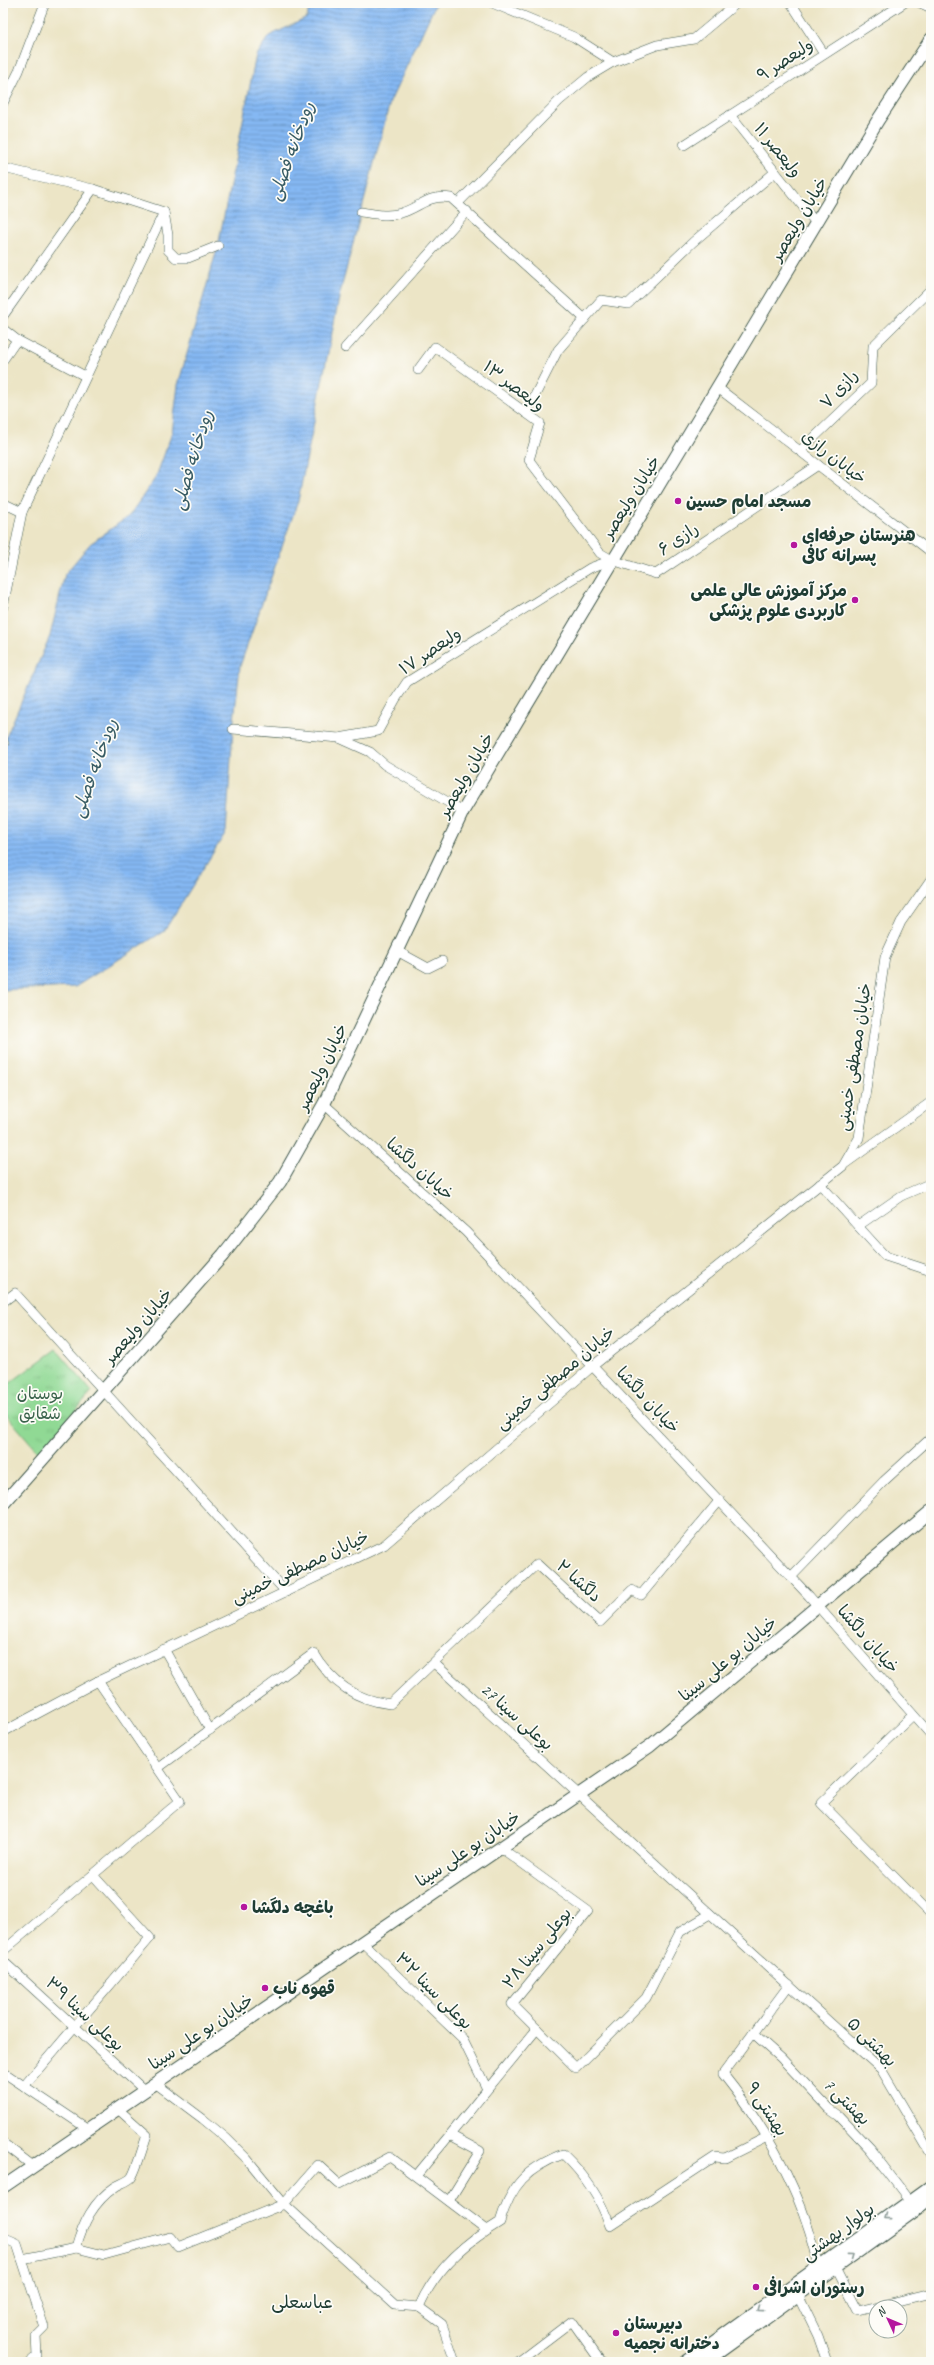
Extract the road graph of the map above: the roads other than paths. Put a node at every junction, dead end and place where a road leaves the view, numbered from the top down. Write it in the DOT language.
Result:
graph roads {
  1 [pos="45,3"];
  2 [pos="492,3"];
  3 [pos="737,3"];
  4 [pos="791,3"];
  5 [pos="904,3"];
  6 [pos="920,3"];
  7 [pos="931,8"];
  8 [pos="931,39"];
  9 [pos="824,54"];
  10 [pos="613,62"];
  11 [pos="3,103"];
  12 [pos="730,115"];
  13 [pos="684,145"];
  14 [pos="3,168"];
  15 [pos="775,172"];
  16 [pos="93,189"];
  17 [pos="458,203"];
  18 [pos="467,211"];
  19 [pos="164,212"];
  20 [pos="361,212"];
  21 [pos="816,223"];
  22 [pos="218,246"];
  23 [pos="931,289"];
  24 [pos="3,316"];
  25 [pos="585,319"];
  26 [pos="3,329"];
  27 [pos="17,340"];
  28 [pos="345,348"];
  29 [pos="3,360"];
  30 [pos="418,370"];
  31 [pos="85,376"];
  32 [pos="718,388"];
  33 [pos="526,413"];
  34 [pos="800,451"];
  35 [pos="818,465"];
  36 [pos="3,502"];
  37 [pos="22,512"];
  38 [pos="931,552"];
  39 [pos="612,560"];
  40 [pos="3,607"];
  41 [pos="233,729"];
  42 [pos="340,738"];
  43 [pos="463,811"];
  44 [pos="931,879"];
  45 [pos="396,951"];
  46 [pos="442,961"];
  47 [pos="931,1102"];
  48 [pos="324,1104"];
  49 [pos="843,1166"];
  50 [pos="931,1183"];
  51 [pos="820,1184"];
  52 [pos="858,1226"];
  53 [pos="931,1271"];
  54 [pos="3,1302"];
  55 [pos="594,1365"];
  56 [pos="104,1391"];
  57 [pos="931,1438"];
  58 [pos="720,1500"];
  59 [pos="3,1504"];
  60 [pos="931,1511"];
  61 [pos="791,1577"];
  62 [pos="286,1592"];
  63 [pos="818,1606"];
  64 [pos="164,1649"];
  65 [pos="434,1663"];
  66 [pos="98,1681"];
  67 [pos="913,1715"];
  68 [pos="210,1730"];
  69 [pos="3,1732"];
  70 [pos="931,1735"];
  71 [pos="158,1768"];
  72 [pos="579,1795"];
  73 [pos="501,1848"];
  74 [pos="93,1875"];
  75 [pos="710,1914"];
  76 [pos="931,1914"];
  77 [pos="362,1942"];
  78 [pos="3,1951"];
  79 [pos="3,1961"];
  80 [pos="789,1985"];
  81 [pos="75,2026"];
  82 [pos="536,2029"];
  83 [pos="753,2033"];
  84 [pos="3,2072"];
  85 [pos="155,2083"];
  86 [pos="24,2086"];
  87 [pos="487,2089"];
  88 [pos="144,2090"];
  89 [pos="118,2109"];
  90 [pos="88,2129"];
  91 [pos="450,2135"];
  92 [pos="767,2137"];
  93 [pos="3,2143"];
  94 [pos="931,2154"];
  95 [pos="33,2166"];
  96 [pos="416,2176"];
  97 [pos="931,2186"];
  98 [pos="3,2187"];
  99 [pos="931,2199"];
  100 [pos="448,2201"];
  101 [pos="910,2201"];
  102 [pos="284,2204"];
  103 [pos="487,2230"];
  104 [pos="3,2238"];
  105 [pos="76,2248"];
  106 [pos="22,2259"];
  107 [pos="819,2266"];
  108 [pos="836,2268"];
  109 [pos="931,2293"];
  110 [pos="798,2295"];
  111 [pos="419,2307"];
  112 [pos="30,2362"];
  113 [pos="456,2362"];
  114 [pos="518,2362"];
  115 [pos="601,2362"];
  116 [pos="686,2362"];
  117 [pos="705,2362"];
  118 [pos="827,2362"];
  1 -- 11 [label="street"];
  2 -- 10 [label="street"];
  3 -- 10 [label="street"];
  4 -- 9 [label="street"];
  5 -- 9 [label="street, ولیعصر ۹"];
  6 -- 7 [label="street"];
  8 -- 21 [label="main road, خیابان ولیعصر"];
  9 -- 12 [label="street, ولیعصر ۹"];
  10 -- 17 [label="street"];
  12 -- 13 [label="street, ولیعصر ۹"];
  12 -- 15 [label="street, ولیعصر ۱۱"];
  14 -- 16 [label="street"];
  15 -- 21 [label="street, ولیعصر ۱۱"];
  15 -- 25 [label="street"];
  16 -- 19 [label="street"];
  16 -- 24 [label="street"];
  17 -- 18 [label="street"];
  17 -- 20 [label="street"];
  18 -- 25 [label="street"];
  18 -- 28 [label="street"];
  19 -- 22 [label="street"];
  19 -- 31 [label="street"];
  21 -- 32 [label="main road, خیابان ولیعصر"];
  23 -- 34 [label="street, رازی ۷"];
  25 -- 33 [label="street"];
  26 -- 27 [label="street"];
  27 -- 29 [label="street"];
  27 -- 31 [label="street"];
  30 -- 33 [label="street, ولیعصر ۱۳"];
  31 -- 37 [label="street"];
  32 -- 34 [label="street, خیابان رازی"];
  32 -- 39 [label="main road, خیابان ولیعصر"];
  33 -- 39 [label="street, ولیعصر ۱۳"];
  34 -- 35 [label="street, خیابان رازی"];
  35 -- 38 [label="street, خیابان رازی"];
  35 -- 39 [label="street, رازی ۶"];
  36 -- 37 [label="street"];
  37 -- 40 [label="street"];
  39 -- 42 [label="street, ولیعصر ۱۷"];
  39 -- 43 [label="main road, خیابان ولیعصر"];
  41 -- 42 [label="street"];
  42 -- 43 [label="street"];
  43 -- 45 [label="main road, خیابان ولیعصر"];
  44 -- 49 [label="street, خیابان مصطفی خمینی"];
  45 -- 46 [label="street"];
  45 -- 48 [label="main road, خیابان ولیعصر"];
  47 -- 49 [label="street"];
  48 -- 55 [label="street, خیابان دلگشا"];
  48 -- 56 [label="main road, خیابان ولیعصر"];
  49 -- 51 [label="street, خیابان مصطفی خمینی"];
  50 -- 52 [label="street"];
  51 -- 52 [label="street"];
  51 -- 55 [label="street, خیابان مصطفی خمینی"];
  52 -- 53 [label="street"];
  54 -- 56 [label="street"];
  55 -- 58 [label="street, خیابان دلگشا"];
  55 -- 62 [label="street, خیابان مصطفی خمینی"];
  56 -- 59 [label="main road, خیابان ولیعصر"];
  56 -- 62 [label="street"];
  57 -- 61 [label="street"];
  58 -- 61 [label="street, خیابان دلگشا"];
  58 -- 65 [label="street, دلگشا ۲"];
  60 -- 63 [label="main road, خیابان بو علی سینا"];
  61 -- 63 [label="street, خیابان دلگشا"];
  62 -- 64 [label="street, خیابان مصطفی خمینی"];
  63 -- 67 [label="street, خیابان دلگشا"];
  63 -- 72 [label="main road, خیابان بو علی سینا"];
  64 -- 66 [label="street, خیابان مصطفی خمینی"];
  64 -- 68 [label="street"];
  65 -- 68 [label="street, دلگشا ۲"];
  65 -- 72 [label="street, بوعلی سینا 27"];
  66 -- 69 [label="street, خیابان مصطفی خمینی"];
  66 -- 71 [label="street"];
  67 -- 70 [label="street, خیابان دلگشا"];
  67 -- 76 [label="street"];
  68 -- 71 [label="street"];
  71 -- 74 [label="street"];
  72 -- 73 [label="main road, خیابان بو علی سینا"];
  72 -- 75 [label="street, بوعلی سینا 27"];
  73 -- 77 [label="main road, خیابان بو علی سینا"];
  73 -- 82 [label="street, بوعلی سینا ۲۸"];
  74 -- 78 [label="street"];
  74 -- 81 [label="street"];
  75 -- 80 [label="street, بهشتی ۵"];
  75 -- 82 [label="street, بوعلی سینا ۲۸"];
  77 -- 85 [label="main road, خیابان بو علی سینا"];
  77 -- 87 [label="street, بوعلی سینا ۳۲"];
  79 -- 81 [label="street, بوعلی سینا ۳۹"];
  80 -- 83 [label="street, بهشتی ۹"];
  80 -- 94 [label="street, بهشتی ۵"];
  81 -- 86 [label="street"];
  81 -- 88 [label="street, بوعلی سینا ۳۹"];
  82 -- 87 [label="street"];
  83 -- 92 [label="street, بهشتی ۹"];
  83 -- 101 [label="street, بهشتی 7"];
  84 -- 86 [label="street"];
  85 -- 88 [label="main road, خیابان بو علی سینا"];
  85 -- 102 [label="street"];
  86 -- 90 [label="street"];
  87 -- 91 [label="street"];
  88 -- 89 [label="main road, خیابان بو علی سینا"];
  89 -- 90 [label="main road, خیابان بو علی سینا"];
  89 -- 105 [label="street"];
  90 -- 95 [label="main road, خیابان بو علی سینا"];
  91 -- 96 [label="street"];
  91 -- 100 [label="street"];
  92 -- 103 [label="street"];
  92 -- 107 [label="street, بهشتی ۹"];
  93 -- 95 [label="street"];
  95 -- 98 [label="main road, خیابان بو علی سینا"];
  96 -- 100 [label="street"];
  96 -- 102 [label="street"];
  97 -- 101 [label="main road, بولوار بهشتی"];
  108 -- 99 [label="main road, بولوار بهشتی, one-way"];
  100 -- 103 [label="street"];
  101 -- 107 [label="main road, بولوار بهشتی, one-way"];
  102 -- 105 [label="street"];
  102 -- 111 [label="street"];
  103 -- 111 [label="street"];
  104 -- 106 [label="street"];
  105 -- 106 [label="street"];
  106 -- 112 [label="street"];
  107 -- 116 [label="main road, بولوار بهشتی, one-way"];
  108 -- 109 [label="street"];
  108 -- 110 [label="main road, بولوار بهشتی"];
  110 -- 117 [label="main road, بولوار بهشتی"];
  110 -- 118 [label="street"];
  111 -- 113 [label="street"];
  114 -- 115 [label="street"];
}
